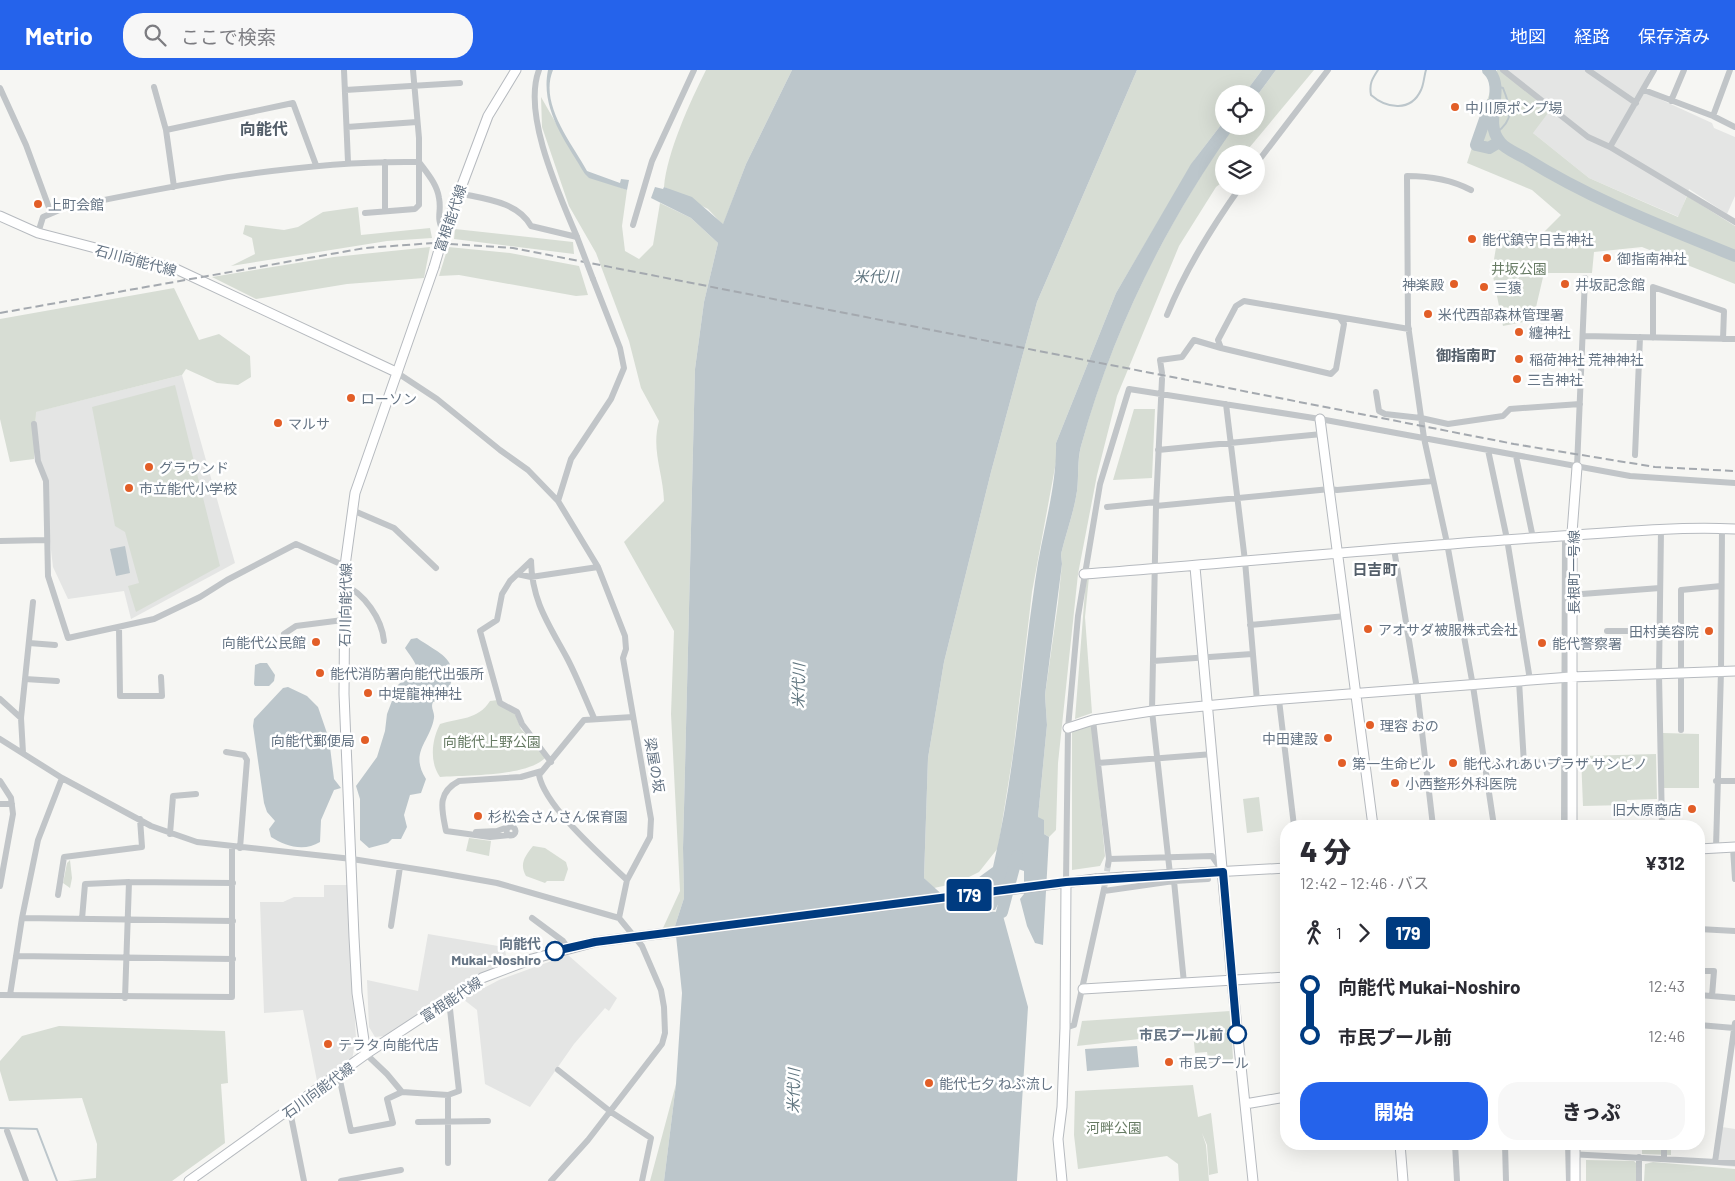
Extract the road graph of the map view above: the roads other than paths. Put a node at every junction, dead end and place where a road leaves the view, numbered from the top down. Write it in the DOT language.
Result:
graph roads {
  1 [pos="344,70"];
  2 [pos="413,70"];
  3 [pos="516,70"];
  4 [pos="540,70"];
  5 [pos="694,70"];
  6 [pos="1328,70"];
  7 [pos="1502,70"];
  8 [pos="1588,70"];
  9 [pos="1654,70"];
  10 [pos="1684,70"];
  11 [pos="1730,70"];
  12 [pos="460,83"];
  13 [pos="414,86"];
  14 [pos="154,87"];
  15 [pos="0,88"];
  16 [pos="345,90"];
  17 [pos="1644,90"];
  18 [pos="1671,101"];
  19 [pos="1636,103"];
  20 [pos="1712,116"];
  21 [pos="417,122"];
  22 [pos="347,126"];
  23 [pos="1735,127"];
  24 [pos="166,130"];
  25 [pos="1610,147"];
  26 [pos="1265,152"];
  27 [pos="348,162"];
  28 [pos="385,162"];
  29 [pos="419,162"];
  30 [pos="316,166"];
  31 [pos="174,187"];
  32 [pos="1471,190"];
  33 [pos="458,193"];
  34 [pos="1234,195"];
  35 [pos="385,210"];
  36 [pos="51,212"];
  37 [pos="365,213"];
  38 [pos="0,216"];
  39 [pos="1735,222"];
  40 [pos="633,225"];
  41 [pos="38,233"];
  42 [pos="444,233"];
  43 [pos="577,237"];
  44 [pos="1585,278"];
  45 [pos="1167,315"];
  46 [pos="1340,318"];
  47 [pos="1409,329"];
  48 [pos="1583,336"];
  49 [pos="1640,337"];
  50 [pos="1653,338"];
  51 [pos="1724,339"];
  52 [pos="1735,340"];
  53 [pos="1221,348"];
  54 [pos="396,372"];
  55 [pos="1376,392"];
  56 [pos="1161,394"];
  57 [pos="1226,404"];
  58 [pos="1580,404"];
  59 [pos="1422,418"];
  60 [pos="1320,419"];
  61 [pos="34,424"];
  62 [pos="1322,434"];
  63 [pos="1424,438"];
  64 [pos="1230,444"];
  65 [pos="1158,450"];
  66 [pos="1488,450"];
  67 [pos="1635,455"];
  68 [pos="1516,456"];
  69 [pos="1577,467"];
  70 [pos="1433,481"];
  71 [pos="1735,483"];
  72 [pos="1330,488"];
  73 [pos="1238,496"];
  74 [pos="558,501"];
  75 [pos="1156,504"];
  76 [pos="1107,507"];
  77 [pos="352,510"];
  78 [pos="1722,528"];
  79 [pos="1735,529"];
  80 [pos="1661,530"];
  81 [pos="1569,534"];
  82 [pos="1532,538"];
  83 [pos="1507,539"];
  84 [pos="46,540"];
  85 [pos="0,541"];
  86 [pos="1447,543"];
  87 [pos="1394,549"];
  88 [pos="1337,552"];
  89 [pos="1245,561"];
  90 [pos="345,566"];
  91 [pos="598,567"];
  92 [pos="1195,567"];
  93 [pos="436,568"];
  94 [pos="1155,569"];
  95 [pos="517,574"];
  96 [pos="1084,574"];
  97 [pos="531,577"];
  98 [pos="344,585"];
  99 [pos="1721,586"];
  100 [pos="1660,588"];
  101 [pos="1568,595"];
  102 [pos="33,602"];
  103 [pos="1346,616"];
  104 [pos="343,620"];
  105 [pos="1250,625"];
  106 [pos="119,627"];
  107 [pos="1607,631"];
  108 [pos="1660,631"];
  109 [pos="284,634"];
  110 [pos="384,641"];
  111 [pos="29,643"];
  112 [pos="55,645"];
  113 [pos="1252,654"];
  114 [pos="1204,657"];
  115 [pos="1153,661"];
  116 [pos="1721,671"];
  117 [pos="1735,671"];
  118 [pos="1680,673"];
  119 [pos="1659,674"];
  120 [pos="160,677"];
  121 [pos="1567,677"];
  122 [pos="25,679"];
  123 [pos="1530,680"];
  124 [pos="58,681"];
  125 [pos="1519,681"];
  126 [pos="1473,686"];
  127 [pos="1417,689"];
  128 [pos="1355,694"];
  129 [pos="0,699"];
  130 [pos="1280,700"];
  131 [pos="1257,702"];
  132 [pos="1209,706"];
  133 [pos="1152,711"];
  134 [pos="633,717"];
  135 [pos="21,718"];
  136 [pos="594,718"];
  137 [pos="1093,720"];
  138 [pos="1068,728"];
  139 [pos="1681,730"];
  140 [pos="0,739"];
  141 [pos="226,752"];
  142 [pos="23,753"];
  143 [pos="1213,754"];
  144 [pos="1158,759"];
  145 [pos="1567,761"];
  146 [pos="551,762"];
  147 [pos="1098,763"];
  148 [pos="1524,764"];
  149 [pos="1485,765"];
  150 [pos="542,771"];
  151 [pos="62,778"];
  152 [pos="0,781"];
  153 [pos="1716,781"];
  154 [pos="1735,782"];
  155 [pos="196,794"];
  156 [pos="0,804"];
  157 [pos="12,804"];
  158 [pos="140,819"];
  159 [pos="1293,820"];
  160 [pos="1372,820"];
  161 [pos="1432,820"];
  162 [pos="1493,820"];
  163 [pos="1564,820"];
  164 [pos="1572,820"];
  165 [pos="1662,820"];
  166 [pos="445,830"];
  167 [pos="170,834"];
  168 [pos="0,843"];
  169 [pos="8,843"];
  170 [pos="232,847"];
  171 [pos="1734,847"];
  172 [pos="240,848"];
  173 [pos="1705,848"];
  174 [pos="1716,848"];
  175 [pos="1169,855"];
  176 [pos="352,859"];
  177 [pos="400,867"];
  178 [pos="1280,868"];
  179 [pos="1223,872"];
  180 [pos="1172,877"];
  181 [pos="1208,879"];
  182 [pos="1735,879"];
  183 [pos="627,880"];
  184 [pos="0,882"];
  185 [pos="129,882"];
  186 [pos="1066,882"];
  187 [pos="233,883"];
  188 [pos="58,895"];
  189 [pos="22,918"];
  190 [pos="532,918"];
  191 [pos="619,918"];
  192 [pos="82,919"];
  193 [pos="127,919"];
  194 [pos="233,921"];
  195 [pos="391,926"];
  196 [pos="1705,928"];
  197 [pos="1735,931"];
  198 [pos="635,936"];
  199 [pos="568,948"];
  200 [pos="16,956"];
  201 [pos="126,957"];
  202 [pos="233,959"];
  203 [pos="1705,971"];
  204 [pos="1280,977"];
  205 [pos="1232,980"];
  206 [pos="1184,983"];
  207 [pos="1083,989"];
  208 [pos="0,995"];
  209 [pos="10,995"];
  210 [pos="1705,995"];
  211 [pos="1712,996"];
  212 [pos="125,998"];
  213 [pos="1735,998"];
  214 [pos="449,1000"];
  215 [pos="1705,1025"];
  216 [pos="1735,1025"];
  217 [pos="1065,1028"];
  218 [pos="366,1054"];
  219 [pos="558,1070"];
  220 [pos="339,1076"];
  221 [pos="402,1092"];
  222 [pos="448,1095"];
  223 [pos="1280,1097"];
  224 [pos="1245,1104"];
  225 [pos="290,1111"];
  226 [pos="610,1112"];
  227 [pos="488,1121"];
  228 [pos="418,1122"];
  229 [pos="449,1122"];
  230 [pos="7,1132"];
  231 [pos="1400,1150"];
  232 [pos="1455,1150"];
  233 [pos="1505,1150"];
  234 [pos="1570,1150"];
  235 [pos="1573,1150"];
  236 [pos="1664,1150"];
  237 [pos="1572,1154"];
  238 [pos="1639,1158"];
  239 [pos="1664,1160"];
  240 [pos="1715,1162"];
  241 [pos="448,1163"];
  242 [pos="1735,1163"];
  243 [pos="401,1170"];
  244 [pos="26,1181"];
  245 [pos="188,1181"];
  246 [pos="304,1181"];
  247 [pos="341,1181"];
  248 [pos="551,1181"];
  249 [pos="642,1181"];
  250 [pos="1062,1181"];
  251 [pos="1253,1181"];
  252 [pos="1402,1181"];
  253 [pos="1457,1181"];
  254 [pos="1506,1181"];
  255 [pos="1569,1181"];
  256 [pos="1575,1181"];
  257 [pos="1639,1181"];
  1 -- 16 [label="street"];
  2 -- 13 [label="street"];
  3 -- 33 [label="street, 富根能代線"];
  4 -- 43 [label="street"];
  5 -- 40 [label="street"];
  6 -- 26 [label="street"];
  7 -- 25 [label="street"];
  8 -- 19 [label="street"];
  9 -- 17 [label="street"];
  10 -- 18 [label="street"];
  11 -- 20 [label="street"];
  12 -- 13 [label="street"];
  13 -- 16 [label="street"];
  13 -- 21 [label="street"];
  14 -- 24 [label="street"];
  15 -- 36 [label="street"];
  16 -- 22 [label="street"];
  17 -- 18 [label="street"];
  17 -- 19 [label="street"];
  18 -- 20 [label="street"];
  19 -- 25 [label="street"];
  20 -- 23 [label="street"];
  21 -- 22 [label="street"];
  21 -- 29 [label="street"];
  22 -- 27 [label="street"];
  24 -- 30 [label="street"];
  24 -- 31 [label="street"];
  25 -- 39 [label="street"];
  27 -- 28 [label="street"];
  27 -- 30 [label="street"];
  28 -- 29 [label="street"];
  28 -- 35 [label="street"];
  29 -- 35 [label="street"];
  29 -- 42 [label="street"];
  30 -- 31 [label="street"];
  31 -- 36 [label="street"];
  32 -- 47 [label="street"];
  33 -- 42 [label="street, 富根能代線"];
  33 -- 43 [label="street"];
  34 -- 45 [label="street"];
  35 -- 37 [label="street"];
  36 -- 41 [label="street"];
  38 -- 41 [label="street, 石川向能代線"];
  41 -- 54 [label="street, 石川向能代線"];
  42 -- 54 [label="street, 富根能代線, bridge"];
  43 -- 74 [label="street, bridge"];
  44 -- 48 [label="street"];
  46 -- 47 [label="street"];
  46 -- 53 [label="street"];
  46 -- 53 [label="street"];
  47 -- 59 [label="street"];
  48 -- 49 [label="street"];
  48 -- 58 [label="street"];
  49 -- 50 [label="street"];
  49 -- 67 [label="street"];
  50 -- 51 [label="street"];
  50 -- 51 [label="street"];
  51 -- 52 [label="street"];
  53 -- 56 [label="street"];
  54 -- 74 [label="street, 梁屋の坂"];
  54 -- 77 [label="street, 石川向能代線"];
  55 -- 59 [label="street"];
  56 -- 57 [label="street"];
  56 -- 65 [label="street"];
  56 -- 96 [label="street"];
  57 -- 60 [label="street"];
  57 -- 64 [label="street"];
  58 -- 59 [label="street"];
  58 -- 69 [label="street"];
  59 -- 63 [label="street"];
  60 -- 62 [label="street"];
  60 -- 63 [label="street"];
  61 -- 84 [label="street"];
  62 -- 64 [label="street"];
  62 -- 72 [label="street"];
  63 -- 66 [label="street"];
  63 -- 70 [label="street"];
  64 -- 65 [label="street"];
  64 -- 73 [label="street"];
  65 -- 75 [label="street"];
  66 -- 68 [label="street"];
  66 -- 83 [label="street"];
  68 -- 69 [label="street"];
  68 -- 82 [label="street"];
  69 -- 71 [label="street"];
  69 -- 81 [label="street, 長根町一号線"];
  70 -- 72 [label="street"];
  70 -- 86 [label="street"];
  72 -- 73 [label="street"];
  72 -- 88 [label="street"];
  73 -- 75 [label="street"];
  73 -- 89 [label="street"];
  74 -- 91 [label="street, 梁屋の坂"];
  75 -- 76 [label="street"];
  75 -- 94 [label="street"];
  77 -- 90 [label="street, 石川向能代線"];
  77 -- 93 [label="street"];
  78 -- 79 [label="street"];
  78 -- 80 [label="street"];
  78 -- 99 [label="street"];
  80 -- 81 [label="street"];
  80 -- 100 [label="street"];
  81 -- 82 [label="street"];
  81 -- 101 [label="street, 長根町一号線"];
  82 -- 83 [label="street"];
  83 -- 86 [label="street"];
  83 -- 123 [label="street"];
  84 -- 85 [label="street"];
  84 -- 106 [label="street"];
  86 -- 87 [label="street"];
  86 -- 126 [label="street"];
  87 -- 88 [label="street"];
  87 -- 127 [label="street"];
  88 -- 89 [label="street"];
  88 -- 103 [label="street"];
  89 -- 92 [label="street"];
  89 -- 105 [label="street"];
  90 -- 98 [label="street, 石川向能代線"];
  90 -- 106 [label="street"];
  91 -- 97 [label="street"];
  91 -- 134 [label="street, 梁屋の坂"];
  92 -- 94 [label="street"];
  92 -- 114 [label="street"];
  94 -- 96 [label="street"];
  94 -- 115 [label="street"];
  95 -- 97 [label="street"];
  95 -- 97 [label="street"];
  95 -- 146 [label="street"];
  96 -- 138 [label="street"];
  97 -- 136 [label="street"];
  98 -- 104 [label="street, 石川向能代線"];
  98 -- 110 [label="street"];
  99 -- 116 [label="street"];
  99 -- 118 [label="street"];
  100 -- 101 [label="street"];
  100 -- 108 [label="street"];
  101 -- 121 [label="street, 長根町一号線"];
  102 -- 111 [label="street"];
  103 -- 105 [label="street"];
  103 -- 128 [label="street"];
  104 -- 109 [label="street"];
  104 -- 176 [label="street, 石川向能代線"];
  105 -- 113 [label="street"];
  106 -- 120 [label="street"];
  107 -- 108 [label="street"];
  108 -- 119 [label="street"];
  111 -- 112 [label="street"];
  111 -- 122 [label="street"];
  113 -- 114 [label="street"];
  113 -- 131 [label="street"];
  114 -- 115 [label="street"];
  114 -- 132 [label="street"];
  115 -- 133 [label="street"];
  116 -- 117 [label="street"];
  116 -- 118 [label="street"];
  116 -- 153 [label="street"];
  118 -- 119 [label="street"];
  118 -- 139 [label="street"];
  119 -- 121 [label="street"];
  119 -- 165 [label="street"];
  121 -- 123 [label="street"];
  121 -- 145 [label="street, 長根町一号線"];
  122 -- 124 [label="street"];
  122 -- 135 [label="street"];
  123 -- 125 [label="street"];
  125 -- 126 [label="street"];
  125 -- 148 [label="street"];
  126 -- 127 [label="street"];
  126 -- 149 [label="street"];
  127 -- 128 [label="street"];
  127 -- 161 [label="street"];
  128 -- 130 [label="street"];
  128 -- 160 [label="street"];
  129 -- 135 [label="street"];
  130 -- 131 [label="street"];
  130 -- 159 [label="street"];
  131 -- 132 [label="street"];
  132 -- 133 [label="street"];
  132 -- 143 [label="street"];
  133 -- 137 [label="street"];
  133 -- 144 [label="street"];
  134 -- 136 [label="street"];
  134 -- 183 [label="street, 梁屋の坂"];
  135 -- 142 [label="street"];
  136 -- 146 [label="street"];
  137 -- 138 [label="street"];
  137 -- 147 [label="street"];
  138 -- 186 [label="street"];
  140 -- 142 [label="street"];
  141 -- 172 [label="street"];
  142 -- 151 [label="street"];
  143 -- 144 [label="street"];
  143 -- 179 [label="street"];
  144 -- 147 [label="street"];
  144 -- 175 [label="street"];
  145 -- 148 [label="street"];
  145 -- 163 [label="street"];
  145 -- 164 [label="street, 長根町一号線"];
  146 -- 150 [label="street"];
  147 -- 175 [label="street"];
  148 -- 149 [label="street"];
  149 -- 162 [label="street"];
  150 -- 166 [label="street"];
  150 -- 183 [label="street"];
  151 -- 158 [label="street"];
  151 -- 189 [label="street"];
  152 -- 157 [label="street"];
  153 -- 154 [label="street"];
  153 -- 174 [label="street"];
  155 -- 167 [label="street"];
  156 -- 157 [label="street"];
  157 -- 169 [label="street"];
  158 -- 167 [label="street"];
  158 -- 188 [label="street"];
  166 -- 166 [label="street"];
  167 -- 170 [label="street"];
  168 -- 169 [label="street"];
  169 -- 184 [label="street"];
  170 -- 172 [label="street"];
  170 -- 187 [label="street"];
  171 -- 174 [label="street"];
  171 -- 182 [label="street"];
  172 -- 176 [label="street"];
  173 -- 174 [label="street"];
  175 -- 179 [label="street"];
  175 -- 180 [label="street"];
  176 -- 177 [label="street"];
  176 -- 218 [label="street, 石川向能代線"];
  177 -- 191 [label="street"];
  177 -- 195 [label="street"];
  178 -- 179 [label="street, 富根能代線"];
  179 -- 180 [label="street, 富根能代線"];
  179 -- 205 [label="street"];
  180 -- 181 [label="street"];
  180 -- 186 [label="street, 富根能代線, bridge"];
  180 -- 206 [label="street"];
  180 -- 207 [label="street"];
  183 -- 191 [label="street, 梁屋の坂"];
  185 -- 187 [label="street"];
  185 -- 192 [label="street"];
  185 -- 193 [label="street"];
  186 -- 198 [label="street, 富根能代線"];
  186 -- 217 [label="street"];
  187 -- 194 [label="street"];
  189 -- 192 [label="street"];
  189 -- 200 [label="street"];
  190 -- 199 [label="street"];
  191 -- 198 [label="street"];
  192 -- 193 [label="street"];
  193 -- 194 [label="street"];
  193 -- 201 [label="street"];
  194 -- 202 [label="street"];
  196 -- 197 [label="street"];
  198 -- 199 [label="street, 富根能代線"];
  198 -- 226 [label="street"];
  199 -- 214 [label="street, 富根能代線"];
  200 -- 201 [label="street"];
  200 -- 209 [label="street"];
  201 -- 202 [label="street"];
  201 -- 212 [label="street"];
  202 -- 212 [label="street"];
  203 -- 211 [label="street"];
  204 -- 205 [label="street"];
  205 -- 206 [label="street"];
  205 -- 224 [label="street"];
  206 -- 207 [label="street"];
  207 -- 217 [label="street"];
  208 -- 209 [label="street"];
  209 -- 212 [label="street"];
  210 -- 211 [label="street"];
  211 -- 213 [label="street"];
  214 -- 218 [label="street, 富根能代線"];
  214 -- 222 [label="street"];
  215 -- 216 [label="street"];
  216 -- 240 [label="street"];
  217 -- 250 [label="street"];
  218 -- 220 [label="street, 石川向能代線"];
  218 -- 221 [label="street"];
  219 -- 226 [label="street"];
  220 -- 221 [label="street"];
  220 -- 225 [label="street, 石川向能代線"];
  221 -- 222 [label="street"];
  222 -- 229 [label="street"];
  223 -- 224 [label="street"];
  224 -- 251 [label="street"];
  225 -- 245 [label="street, 石川向能代線"];
  225 -- 246 [label="street"];
  226 -- 248 [label="street"];
  226 -- 249 [label="street"];
  227 -- 229 [label="street"];
  228 -- 229 [label="street"];
  229 -- 241 [label="street"];
  230 -- 244 [label="street"];
  231 -- 252 [label="street"];
  232 -- 253 [label="street"];
  233 -- 254 [label="street"];
  234 -- 237 [label="street"];
  235 -- 237 [label="street"];
  236 -- 239 [label="street"];
  237 -- 238 [label="street"];
  237 -- 255 [label="street"];
  237 -- 256 [label="street"];
  238 -- 239 [label="street"];
  238 -- 257 [label="street"];
  239 -- 240 [label="street"];
  240 -- 242 [label="street"];
  243 -- 247 [label="street"];
}
